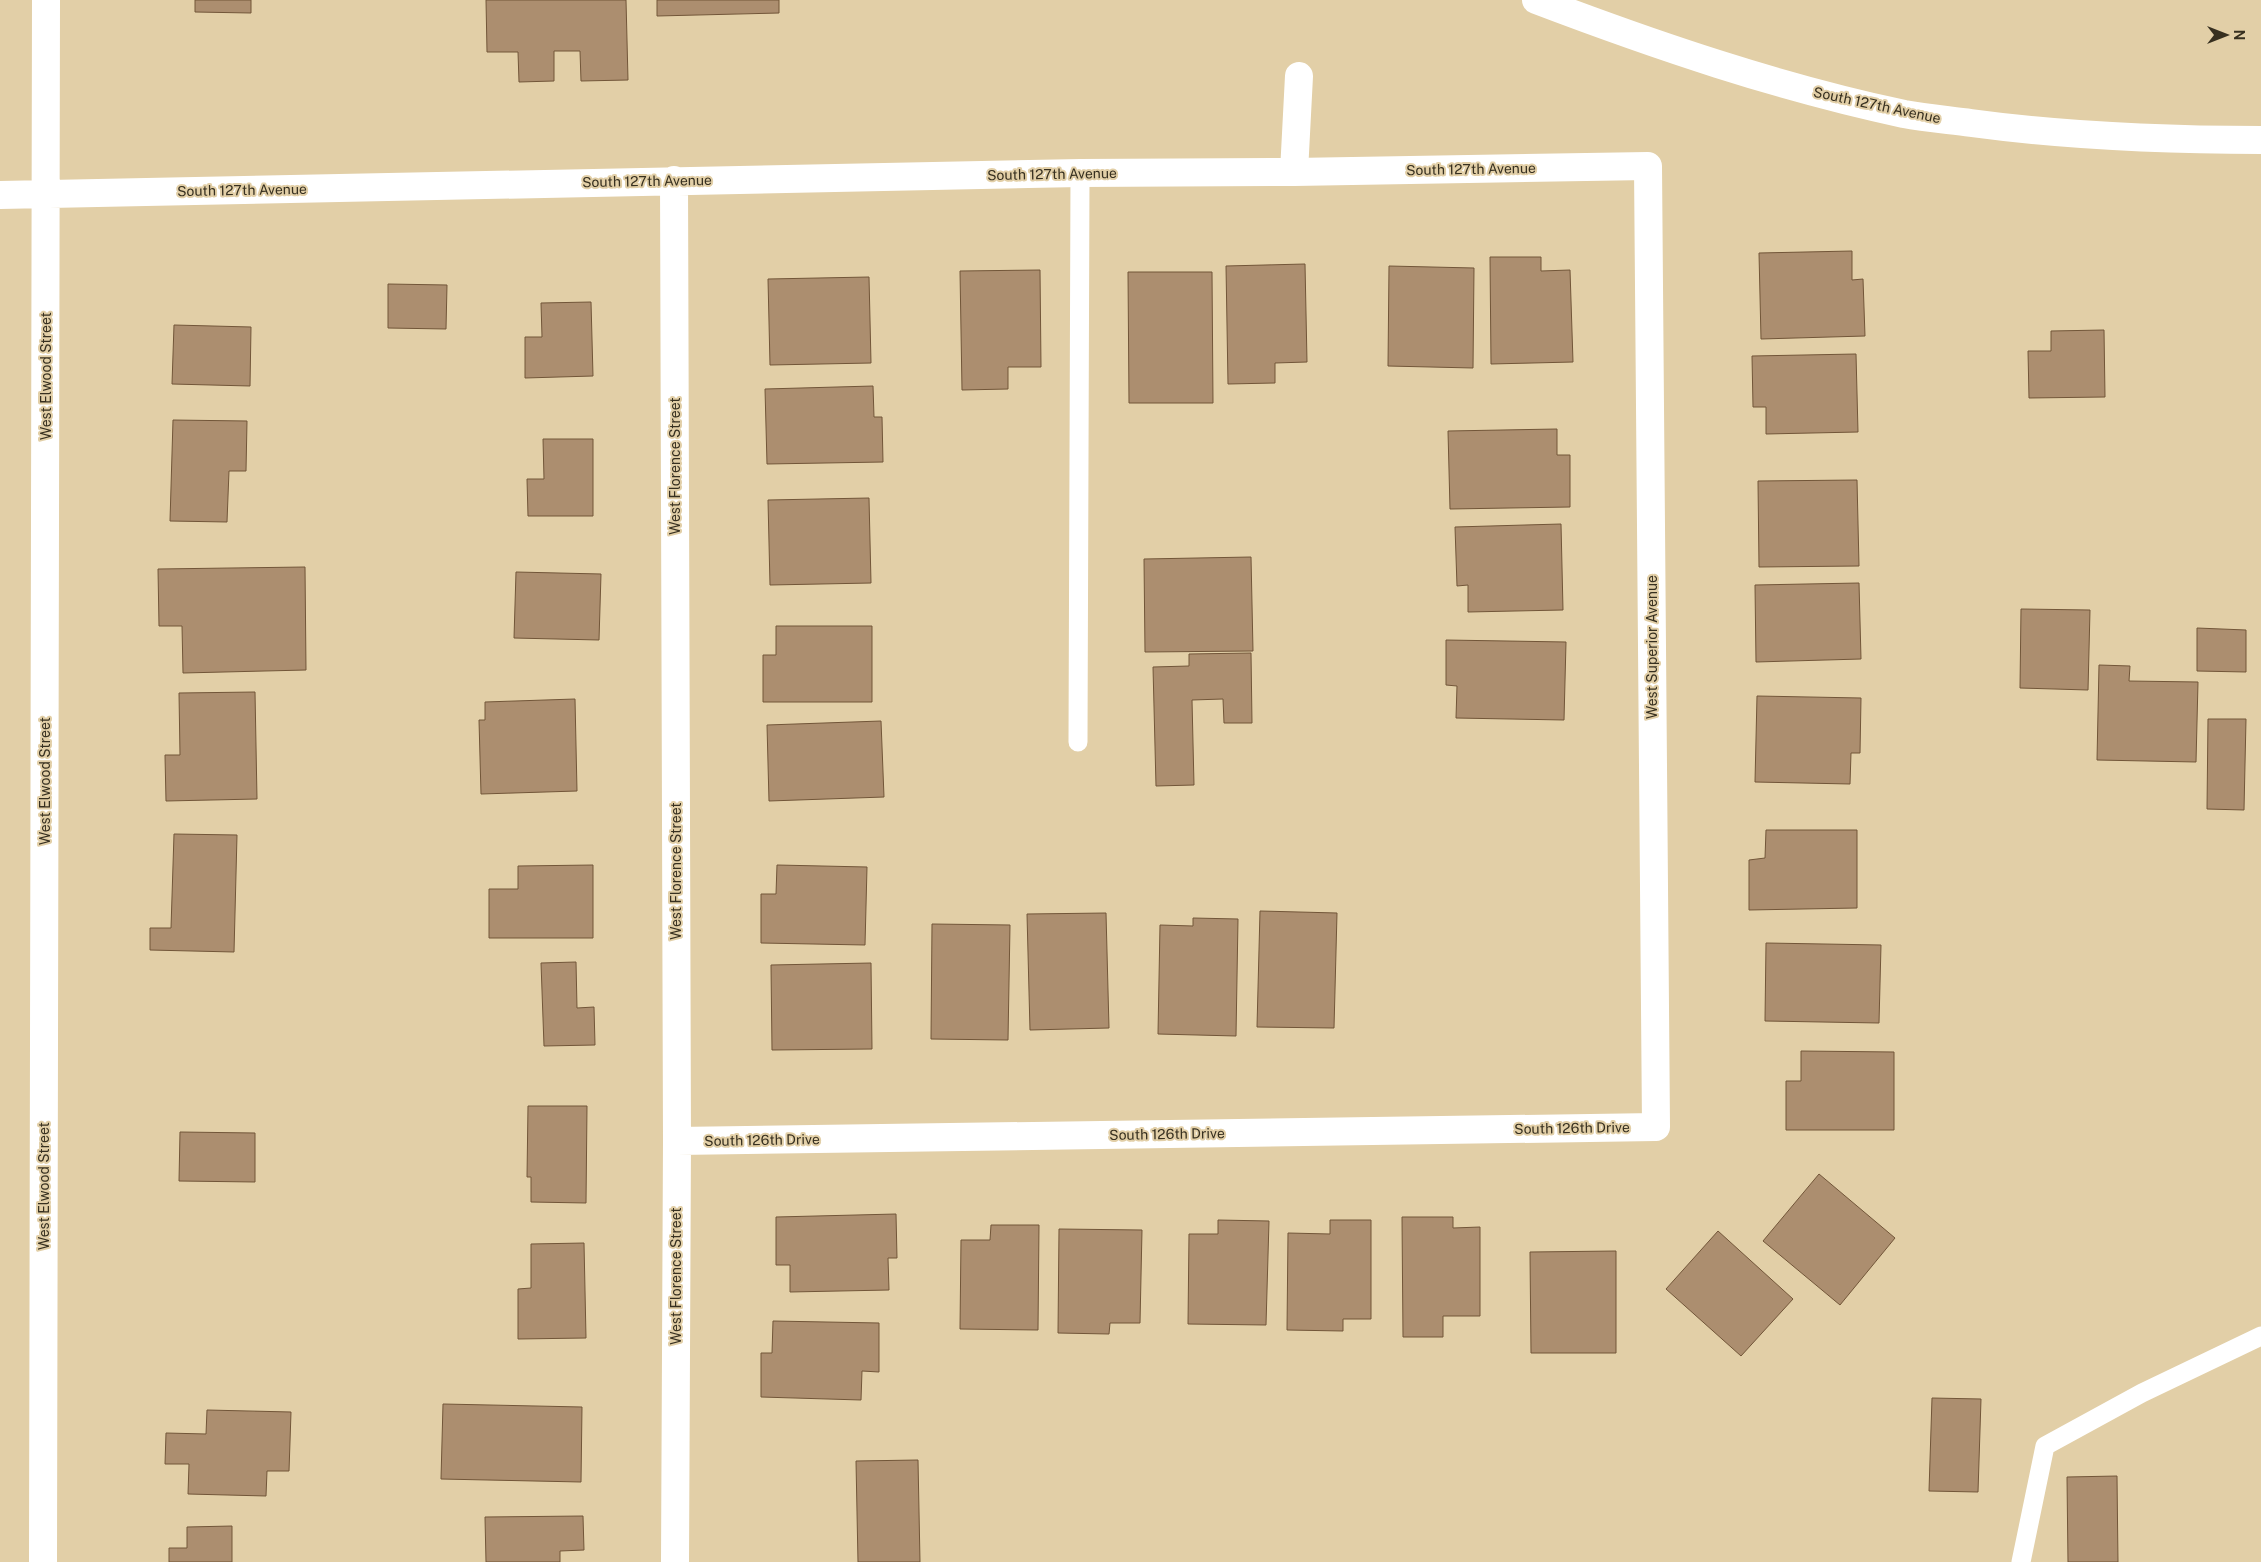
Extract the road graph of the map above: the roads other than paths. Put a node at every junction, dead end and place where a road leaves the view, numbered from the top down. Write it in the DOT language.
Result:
graph roads {
  1 [pos="46,0"];
  2 [pos="1536,0"];
  3 [pos="1299,76"];
  4 [pos="2261,140"];
  5 [pos="1648,166"];
  6 [pos="1294,172"];
  7 [pos="1080,173"];
  8 [pos="674,180"];
  9 [pos="46,194"];
  10 [pos="0,195"];
  11 [pos="1078,742"];
  12 [pos="1656,1127"];
  13 [pos="677,1141"];
  14 [pos="2261,1336"];
  15 [pos="43,1562"];
  16 [pos="675,1562"];
  17 [pos="2021,1562"];
  1 -- 9 [label="street, West Elwood Street"];
  2 -- 4 [label="street, South 127th Avenue"];
  3 -- 6 [label="street"];
  5 -- 6 [label="street, South 127th Avenue"];
  5 -- 12 [label="street, West Superior Avenue"];
  6 -- 7 [label="street, South 127th Avenue"];
  7 -- 8 [label="street, South 127th Avenue"];
  7 -- 11 [label="lane"];
  8 -- 9 [label="street, South 127th Avenue"];
  8 -- 13 [label="street, West Florence Street"];
  9 -- 10 [label="street, South 127th Avenue"];
  9 -- 15 [label="street, West Elwood Street"];
  12 -- 13 [label="street, South 126th Drive"];
  13 -- 16 [label="street, West Florence Street"];
  14 -- 17 [label="lane"];
}
